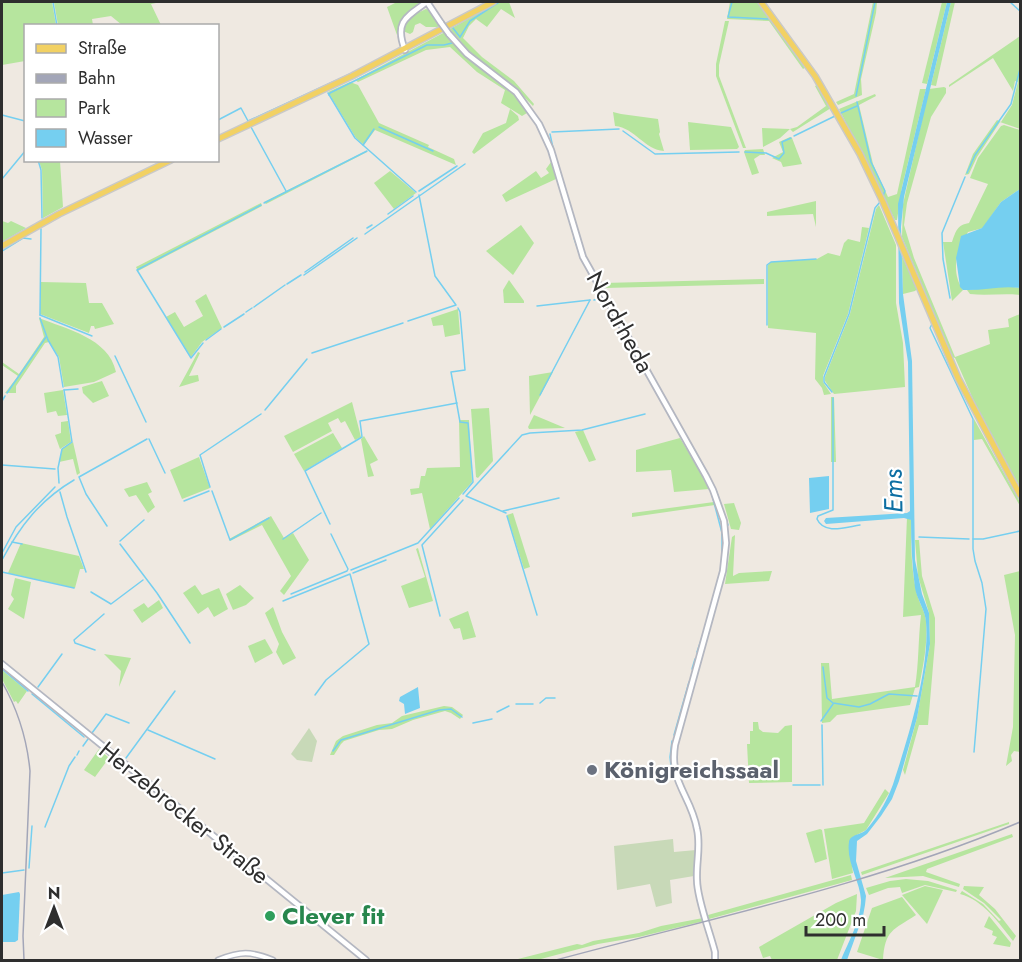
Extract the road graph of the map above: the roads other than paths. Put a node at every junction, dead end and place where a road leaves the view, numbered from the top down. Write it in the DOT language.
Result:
graph roads {
  1 [pos="493,2"];
  2 [pos="761,2"];
  3 [pos="428,3"];
  4 [pos="407,49"];
  5 [pos="219,139"];
  6 [pos="167,162"];
  7 [pos="2,246"];
  8 [pos="1020,495"];
  9 [pos="2,664"];
  10 [pos="218,960"];
  11 [pos="273,960"];
  12 [pos="366,960"];
  13 [pos="715,960"];
  1 -- 4 [label="main road"];
  2 -- 8 [label="main road"];
  3 -- 4 [label="main road"];
  3 -- 13 [label="main road, Nordrheda, bridge"];
  4 -- 5 [label="main road"];
  6 -- 7 [label="main road"];
  9 -- 12 [label="main road, Herzebrocker Straße"];
  10 -- 11 [label="street"];
}
